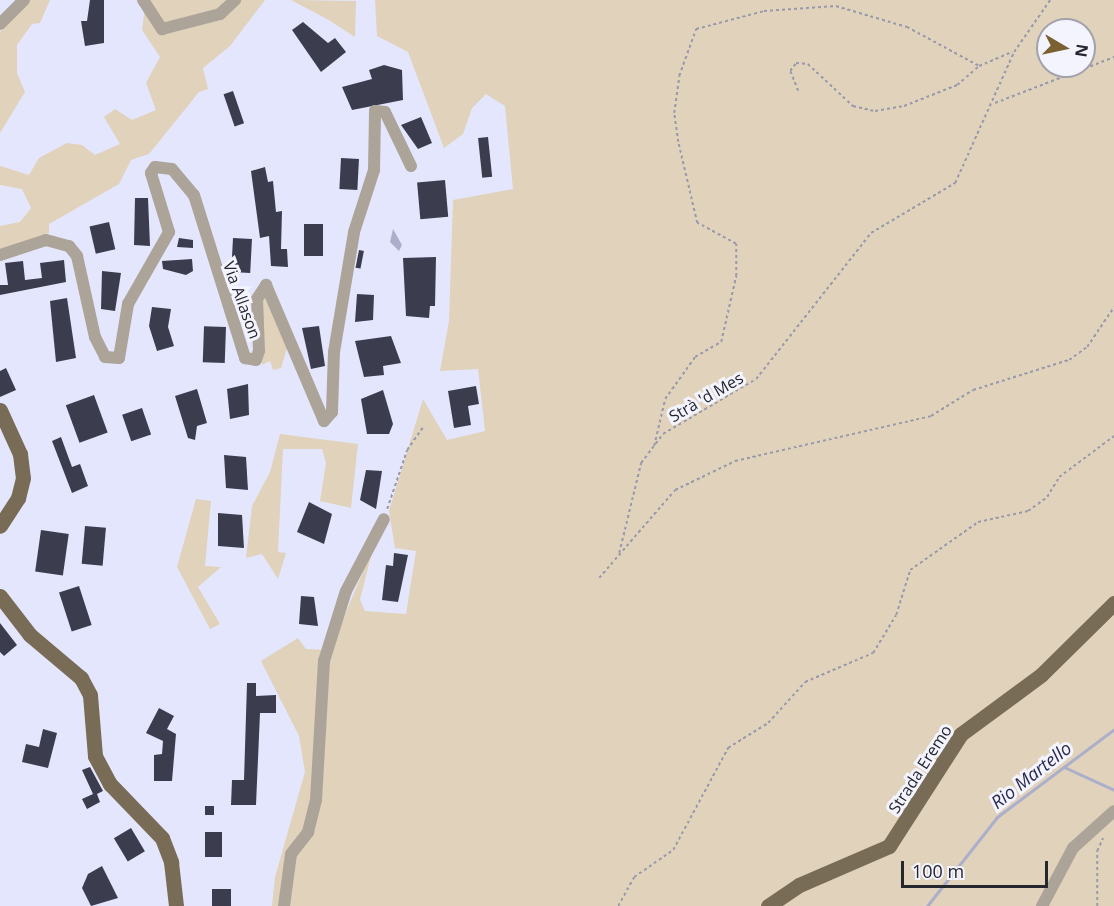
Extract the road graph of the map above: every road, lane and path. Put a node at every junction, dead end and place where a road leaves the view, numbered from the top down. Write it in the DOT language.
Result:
graph roads {
  1 [pos="24,0"];
  2 [pos="144,0"];
  3 [pos="235,0"];
  4 [pos="1050,0"];
  5 [pos="0,24"];
  6 [pos="1014,52"];
  7 [pos="1114,57"];
  8 [pos="979,66"];
  9 [pos="798,91"];
  10 [pos="993,104"];
  11 [pos="411,166"];
  12 [pos="0,255"];
  13 [pos="1114,307"];
  14 [pos="0,410"];
  15 [pos="424,426"];
  16 [pos="1114,436"];
  17 [pos="654,446"];
  18 [pos="384,519"];
  19 [pos="0,525"];
  20 [pos="619,553"];
  21 [pos="599,578"];
  22 [pos="0,596"];
  23 [pos="1114,603"];
  24 [pos="1114,811"];
  25 [pos="1099,819"];
  26 [pos="176,906"];
  27 [pos="284,906"];
  28 [pos="618,906"];
  29 [pos="768,906"];
  30 [pos="1042,906"];
  31 [pos="1097,906"];
  1 -- 5 [label="street"];
  2 -- 3 [label="street"];
  4 -- 6 [label="path, Strà 'd Mes"];
  6 -- 8 [label="path"];
  6 -- 10 [label="path, Strà 'd Mes"];
  7 -- 10 [label="path"];
  8 -- 9 [label="path"];
  8 -- 17 [label="path"];
  10 -- 17 [label="path, Strà 'd Mes"];
  11 -- 12 [label="street, Via Allason"];
  13 -- 20 [label="path"];
  14 -- 19 [label="main road"];
  15 -- 18 [label="path"];
  16 -- 28 [label="path"];
  17 -- 20 [label="path, Strà 'd Mes"];
  18 -- 27 [label="street"];
  20 -- 21 [label="path"];
  22 -- 26 [label="main road"];
  23 -- 29 [label="main road, Strada Eremo"];
  24 -- 25 [label="street"];
  25 -- 30 [label="street"];
  25 -- 31 [label="path"];
}
